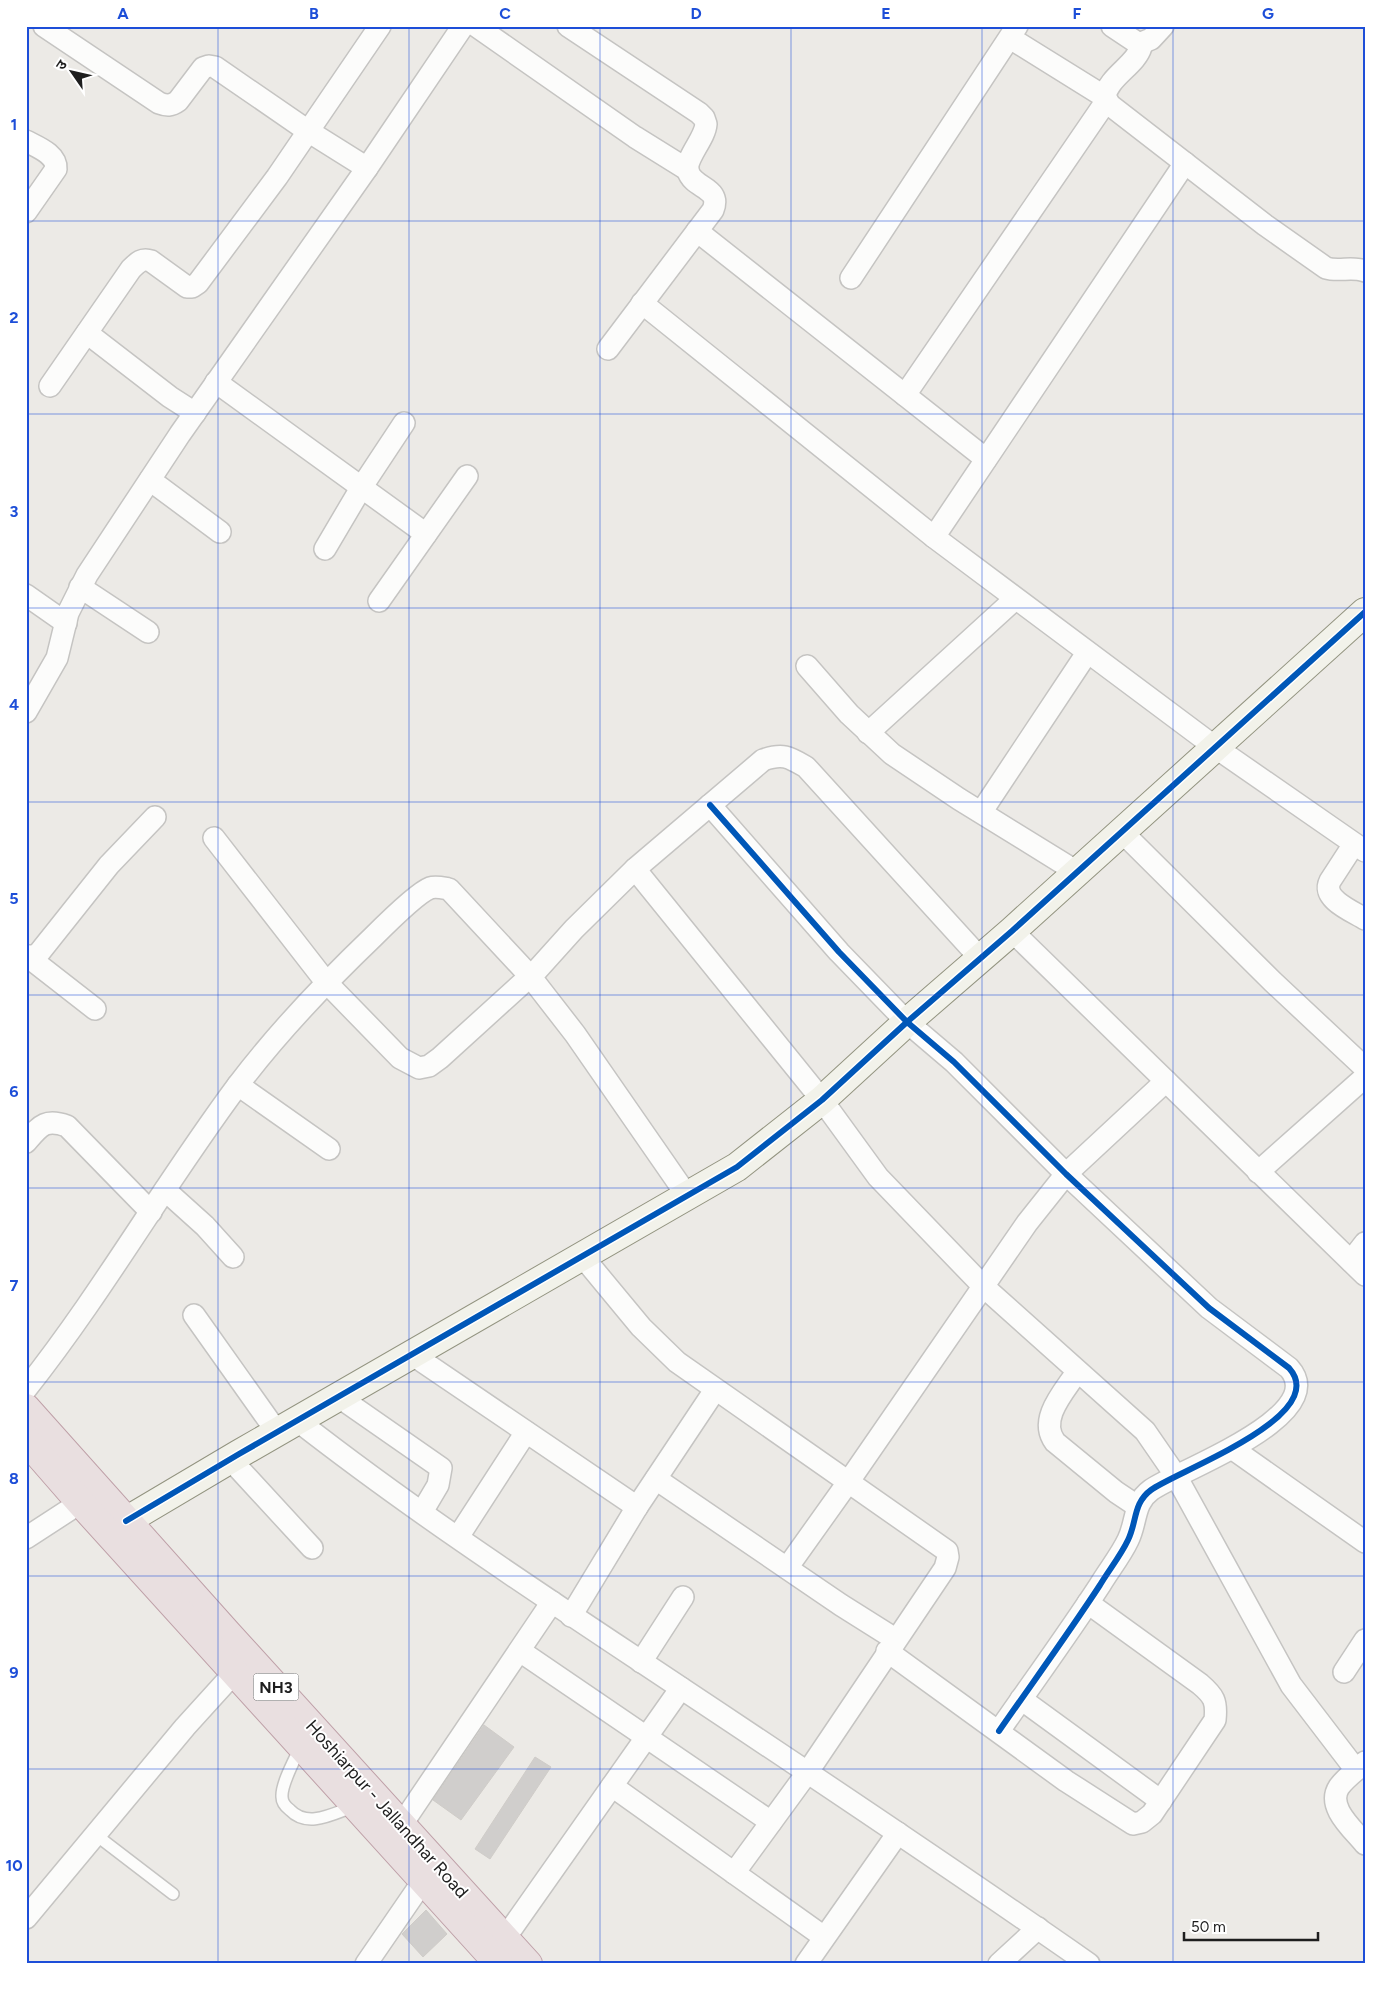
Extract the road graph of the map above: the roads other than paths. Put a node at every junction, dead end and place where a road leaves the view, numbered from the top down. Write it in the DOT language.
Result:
graph roads {
  1 [pos="44,26"];
  2 [pos="380,26"];
  3 [pos="463,26"];
  4 [pos="476,26"];
  5 [pos="568,26"];
  6 [pos="1112,26"];
  7 [pos="1163,26"];
  8 [pos="1013,32"];
  9 [pos="1139,44"];
  10 [pos="1106,99"];
  11 [pos="308,131"];
  12 [pos="26,141"];
  13 [pos="1186,163"];
  14 [pos="367,168"];
  15 [pos="688,170"];
  16 [pos="26,212"];
  17 [pos="697,231"];
  18 [pos="1365,271"];
  19 [pos="851,278"];
  20 [pos="642,303"];
  21 [pos="87,334"];
  22 [pos="608,349"];
  23 [pos="216,382"];
  24 [pos="50,386"];
  25 [pos="905,395"];
  26 [pos="195,413"];
  27 [pos="404,423"];
  28 [pos="986,458"];
  29 [pos="466,476"];
  30 [pos="150,480"];
  31 [pos="361,488"];
  32 [pos="220,532"];
  33 [pos="426,534"];
  34 [pos="934,537"];
  35 [pos="325,549"];
  36 [pos="80,587"];
  37 [pos="26,595"];
  38 [pos="1015,599"];
  39 [pos="379,601"];
  40 [pos="1365,612"];
  41 [pos="66,623"];
  42 [pos="148,632"];
  43 [pos="1088,653"];
  44 [pos="807,666"];
  45 [pos="26,712"];
  46 [pos="868,733"];
  47 [pos="1215,747"];
  48 [pos="710,804"];
  49 [pos="982,811"];
  50 [pos="155,817"];
  51 [pos="1120,831"];
  52 [pos="214,838"];
  53 [pos="1360,847"];
  54 [pos="635,869"];
  55 [pos="1076,872"];
  56 [pos="1365,919"];
  57 [pos="1012,931"];
  58 [pos="26,956"];
  59 [pos="980,958"];
  60 [pos="530,976"];
  61 [pos="326,982"];
  62 [pos="95,1009"];
  63 [pos="907,1022"];
  64 [pos="1365,1068"];
  65 [pos="1365,1077"];
  66 [pos="1166,1081"];
  67 [pos="238,1085"];
  68 [pos="822,1100"];
  69 [pos="26,1142"];
  70 [pos="329,1149"];
  71 [pos="1258,1172"];
  72 [pos="1066,1174"];
  73 [pos="165,1190"];
  74 [pos="688,1197"];
  75 [pos="151,1212"];
  76 [pos="1365,1243"];
  77 [pos="233,1257"];
  78 [pos="583,1257"];
  79 [pos="1358,1268"];
  80 [pos="984,1287"];
  81 [pos="194,1315"];
  82 [pos="413,1355"];
  83 [pos="1077,1372"];
  84 [pos="26,1389"];
  85 [pos="716,1390"];
  86 [pos="339,1397"];
  87 [pos="26,1408"];
  88 [pos="287,1427"];
  89 [pos="526,1432"];
  90 [pos="26,1440"];
  91 [pos="1233,1449"];
  92 [pos="230,1459"];
  93 [pos="1176,1476"];
  94 [pos="656,1479"];
  95 [pos="849,1481"];
  96 [pos="89,1496"];
  97 [pos="1137,1506"];
  98 [pos="637,1507"];
  99 [pos="422,1512"];
  100 [pos="126,1521"];
  101 [pos="458,1537"];
  102 [pos="26,1538"];
  103 [pos="1365,1542"];
  104 [pos="312,1548"];
  105 [pos="145,1557"];
  106 [pos="787,1568"];
  107 [pos="682,1597"];
  108 [pos="552,1602"];
  109 [pos="1088,1603"];
  110 [pos="572,1616"];
  111 [pos="1365,1640"];
  112 [pos="891,1645"];
  113 [pos="520,1651"];
  114 [pos="641,1662"];
  115 [pos="1344,1672"];
  116 [pos="234,1673"];
  117 [pos="681,1688"];
  118 [pos="1021,1698"];
  119 [pos="999,1730"];
  120 [pos="647,1737"];
  121 [pos="301,1746"];
  122 [pos="1360,1766"];
  123 [pos="807,1772"];
  124 [pos="612,1786"];
  125 [pos="1161,1801"];
  126 [pos="355,1806"];
  127 [pos="771,1822"];
  128 [pos="402,1824"];
  129 [pos="898,1833"];
  130 [pos="96,1835"];
  131 [pos="1365,1844"];
  132 [pos="734,1873"];
  133 [pos="423,1881"];
  134 [pos="173,1894"];
  135 [pos="26,1918"];
  136 [pos="1038,1928"];
  137 [pos="824,1937"];
  138 [pos="502,1951"];
  139 [pos="366,1964"];
  140 [pos="528,1964"];
  141 [pos="806,1964"];
  142 [pos="999,1964"];
  143 [pos="1089,1964"];
  1 -- 11 [label="street"];
  2 -- 11 [label="street"];
  3 -- 14 [label="street"];
  4 -- 15 [label="street"];
  5 -- 15 [label="street"];
  6 -- 9 [label="street"];
  7 -- 9 [label="street"];
  8 -- 10 [label="street"];
  8 -- 19 [label="street"];
  9 -- 10 [label="street"];
  10 -- 13 [label="street"];
  10 -- 25 [label="street"];
  11 -- 14 [label="street"];
  11 -- 21 [label="street"];
  12 -- 16 [label="street"];
  13 -- 18 [label="street"];
  13 -- 28 [label="street"];
  14 -- 23 [label="street"];
  15 -- 17 [label="street"];
  17 -- 20 [label="street"];
  17 -- 25 [label="street"];
  20 -- 22 [label="street"];
  20 -- 34 [label="street"];
  21 -- 24 [label="street"];
  21 -- 26 [label="street"];
  23 -- 26 [label="street"];
  23 -- 31 [label="street"];
  25 -- 28 [label="street"];
  26 -- 30 [label="street"];
  27 -- 31 [label="street"];
  28 -- 34 [label="street"];
  29 -- 33 [label="street"];
  30 -- 32 [label="street"];
  30 -- 36 [label="street"];
  31 -- 33 [label="street"];
  31 -- 35 [label="street"];
  33 -- 39 [label="street"];
  34 -- 38 [label="street"];
  36 -- 41 [label="street"];
  36 -- 42 [label="street"];
  37 -- 41 [label="street"];
  38 -- 43 [label="street"];
  38 -- 46 [label="street"];
  40 -- 47 [label="street"];
  41 -- 45 [label="street"];
  43 -- 47 [label="street"];
  43 -- 49 [label="street"];
  44 -- 46 [label="street"];
  46 -- 49 [label="street"];
  47 -- 51 [label="street"];
  47 -- 53 [label="street"];
  48 -- 54 [label="street"];
  48 -- 59 [label="street"];
  48 -- 63 [label="street"];
  49 -- 55 [label="street"];
  50 -- 58 [label="street"];
  51 -- 55 [label="street"];
  51 -- 64 [label="street"];
  52 -- 61 [label="street"];
  53 -- 56 [label="street"];
  54 -- 60 [label="street"];
  54 -- 68 [label="street"];
  55 -- 57 [label="street"];
  57 -- 59 [label="street"];
  57 -- 66 [label="street"];
  58 -- 62 [label="street"];
  59 -- 63 [label="street"];
  60 -- 61 [label="street"];
  60 -- 61 [label="street"];
  60 -- 74 [label="street"];
  61 -- 67 [label="street"];
  63 -- 68 [label="street"];
  63 -- 72 [label="street"];
  65 -- 71 [label="street"];
  66 -- 71 [label="street"];
  66 -- 72 [label="street"];
  67 -- 70 [label="street"];
  67 -- 73 [label="street"];
  68 -- 74 [label="street"];
  68 -- 80 [label="street"];
  69 -- 75 [label="street"];
  71 -- 79 [label="street"];
  72 -- 80 [label="street"];
  72 -- 91 [label="street"];
  73 -- 75 [label="street"];
  73 -- 77 [label="street"];
  74 -- 78 [label="street"];
  75 -- 84 [label="street"];
  76 -- 79 [label="street"];
  78 -- 82 [label="street"];
  78 -- 85 [label="street"];
  80 -- 83 [label="street"];
  80 -- 95 [label="street"];
  81 -- 88 [label="street"];
  82 -- 86 [label="street"];
  82 -- 89 [label="street"];
  83 -- 93 [label="street"];
  83 -- 97 [label="street"];
  85 -- 94 [label="street"];
  85 -- 95 [label="street"];
  86 -- 88 [label="street"];
  86 -- 99 [label="street"];
  87 -- 96 [label="highway, Hoshiarpur - Jallandhar Road / NH3"];
  88 -- 92 [label="street"];
  88 -- 99 [label="street"];
  89 -- 98 [label="street"];
  89 -- 101 [label="street"];
  90 -- 96 [label="highway, Hoshiarpur - Jallandhar Road / NH3"];
  91 -- 93 [label="street"];
  91 -- 103 [label="street"];
  92 -- 100 [label="street"];
  92 -- 104 [label="street"];
  93 -- 97 [label="street"];
  93 -- 122 [label="street"];
  94 -- 98 [label="street"];
  94 -- 106 [label="street"];
  95 -- 106 [label="street"];
  95 -- 112 [label="street"];
  96 -- 100 [label="highway, Hoshiarpur - Jallandhar Road / NH3"];
  96 -- 102 [label="street"];
  96 -- 105 [label="highway, Hoshiarpur - Jallandhar Road / NH3"];
  97 -- 109 [label="street"];
  98 -- 110 [label="street"];
  99 -- 101 [label="street"];
  100 -- 105 [label="highway, Hoshiarpur - Jallandhar Road / NH3"];
  101 -- 108 [label="street"];
  105 -- 116 [label="highway, Hoshiarpur - Jallandhar Road / NH3"];
  105 -- 128 [label="highway, Hoshiarpur - Jallandhar Road / NH3"];
  106 -- 112 [label="street"];
  107 -- 114 [label="street"];
  108 -- 110 [label="street"];
  108 -- 113 [label="street"];
  109 -- 118 [label="street"];
  109 -- 125 [label="street"];
  110 -- 114 [label="street"];
  111 -- 115 [label="street"];
  112 -- 119 [label="street"];
  112 -- 123 [label="street"];
  113 -- 120 [label="street"];
  113 -- 128 [label="street"];
  114 -- 117 [label="street"];
  116 -- 121 [label="highway, Hoshiarpur - Jallandhar Road / NH3"];
  116 -- 130 [label="street"];
  117 -- 120 [label="street"];
  117 -- 123 [label="street"];
  118 -- 119 [label="street"];
  118 -- 125 [label="street"];
  119 -- 125 [label="street"];
  120 -- 124 [label="street"];
  120 -- 127 [label="street"];
  121 -- 126 [label="highway, Hoshiarpur - Jallandhar Road / NH3"];
  121 -- 126 [label="lane"];
  122 -- 131 [label="street"];
  123 -- 127 [label="street"];
  123 -- 129 [label="street"];
  124 -- 132 [label="street"];
  124 -- 138 [label="street"];
  126 -- 133 [label="highway, Hoshiarpur - Jallandhar Road / NH3"];
  127 -- 132 [label="street"];
  128 -- 138 [label="highway, Hoshiarpur - Jallandhar Road / NH3"];
  129 -- 136 [label="street"];
  129 -- 137 [label="street"];
  130 -- 134 [label="lane"];
  130 -- 135 [label="street"];
  132 -- 137 [label="street"];
  133 -- 138 [label="highway, Hoshiarpur - Jallandhar Road / NH3"];
  133 -- 139 [label="street"];
  136 -- 142 [label="street"];
  136 -- 143 [label="street"];
  137 -- 141 [label="street"];
  138 -- 140 [label="highway, Hoshiarpur - Jallandhar Road / NH3"];
}
